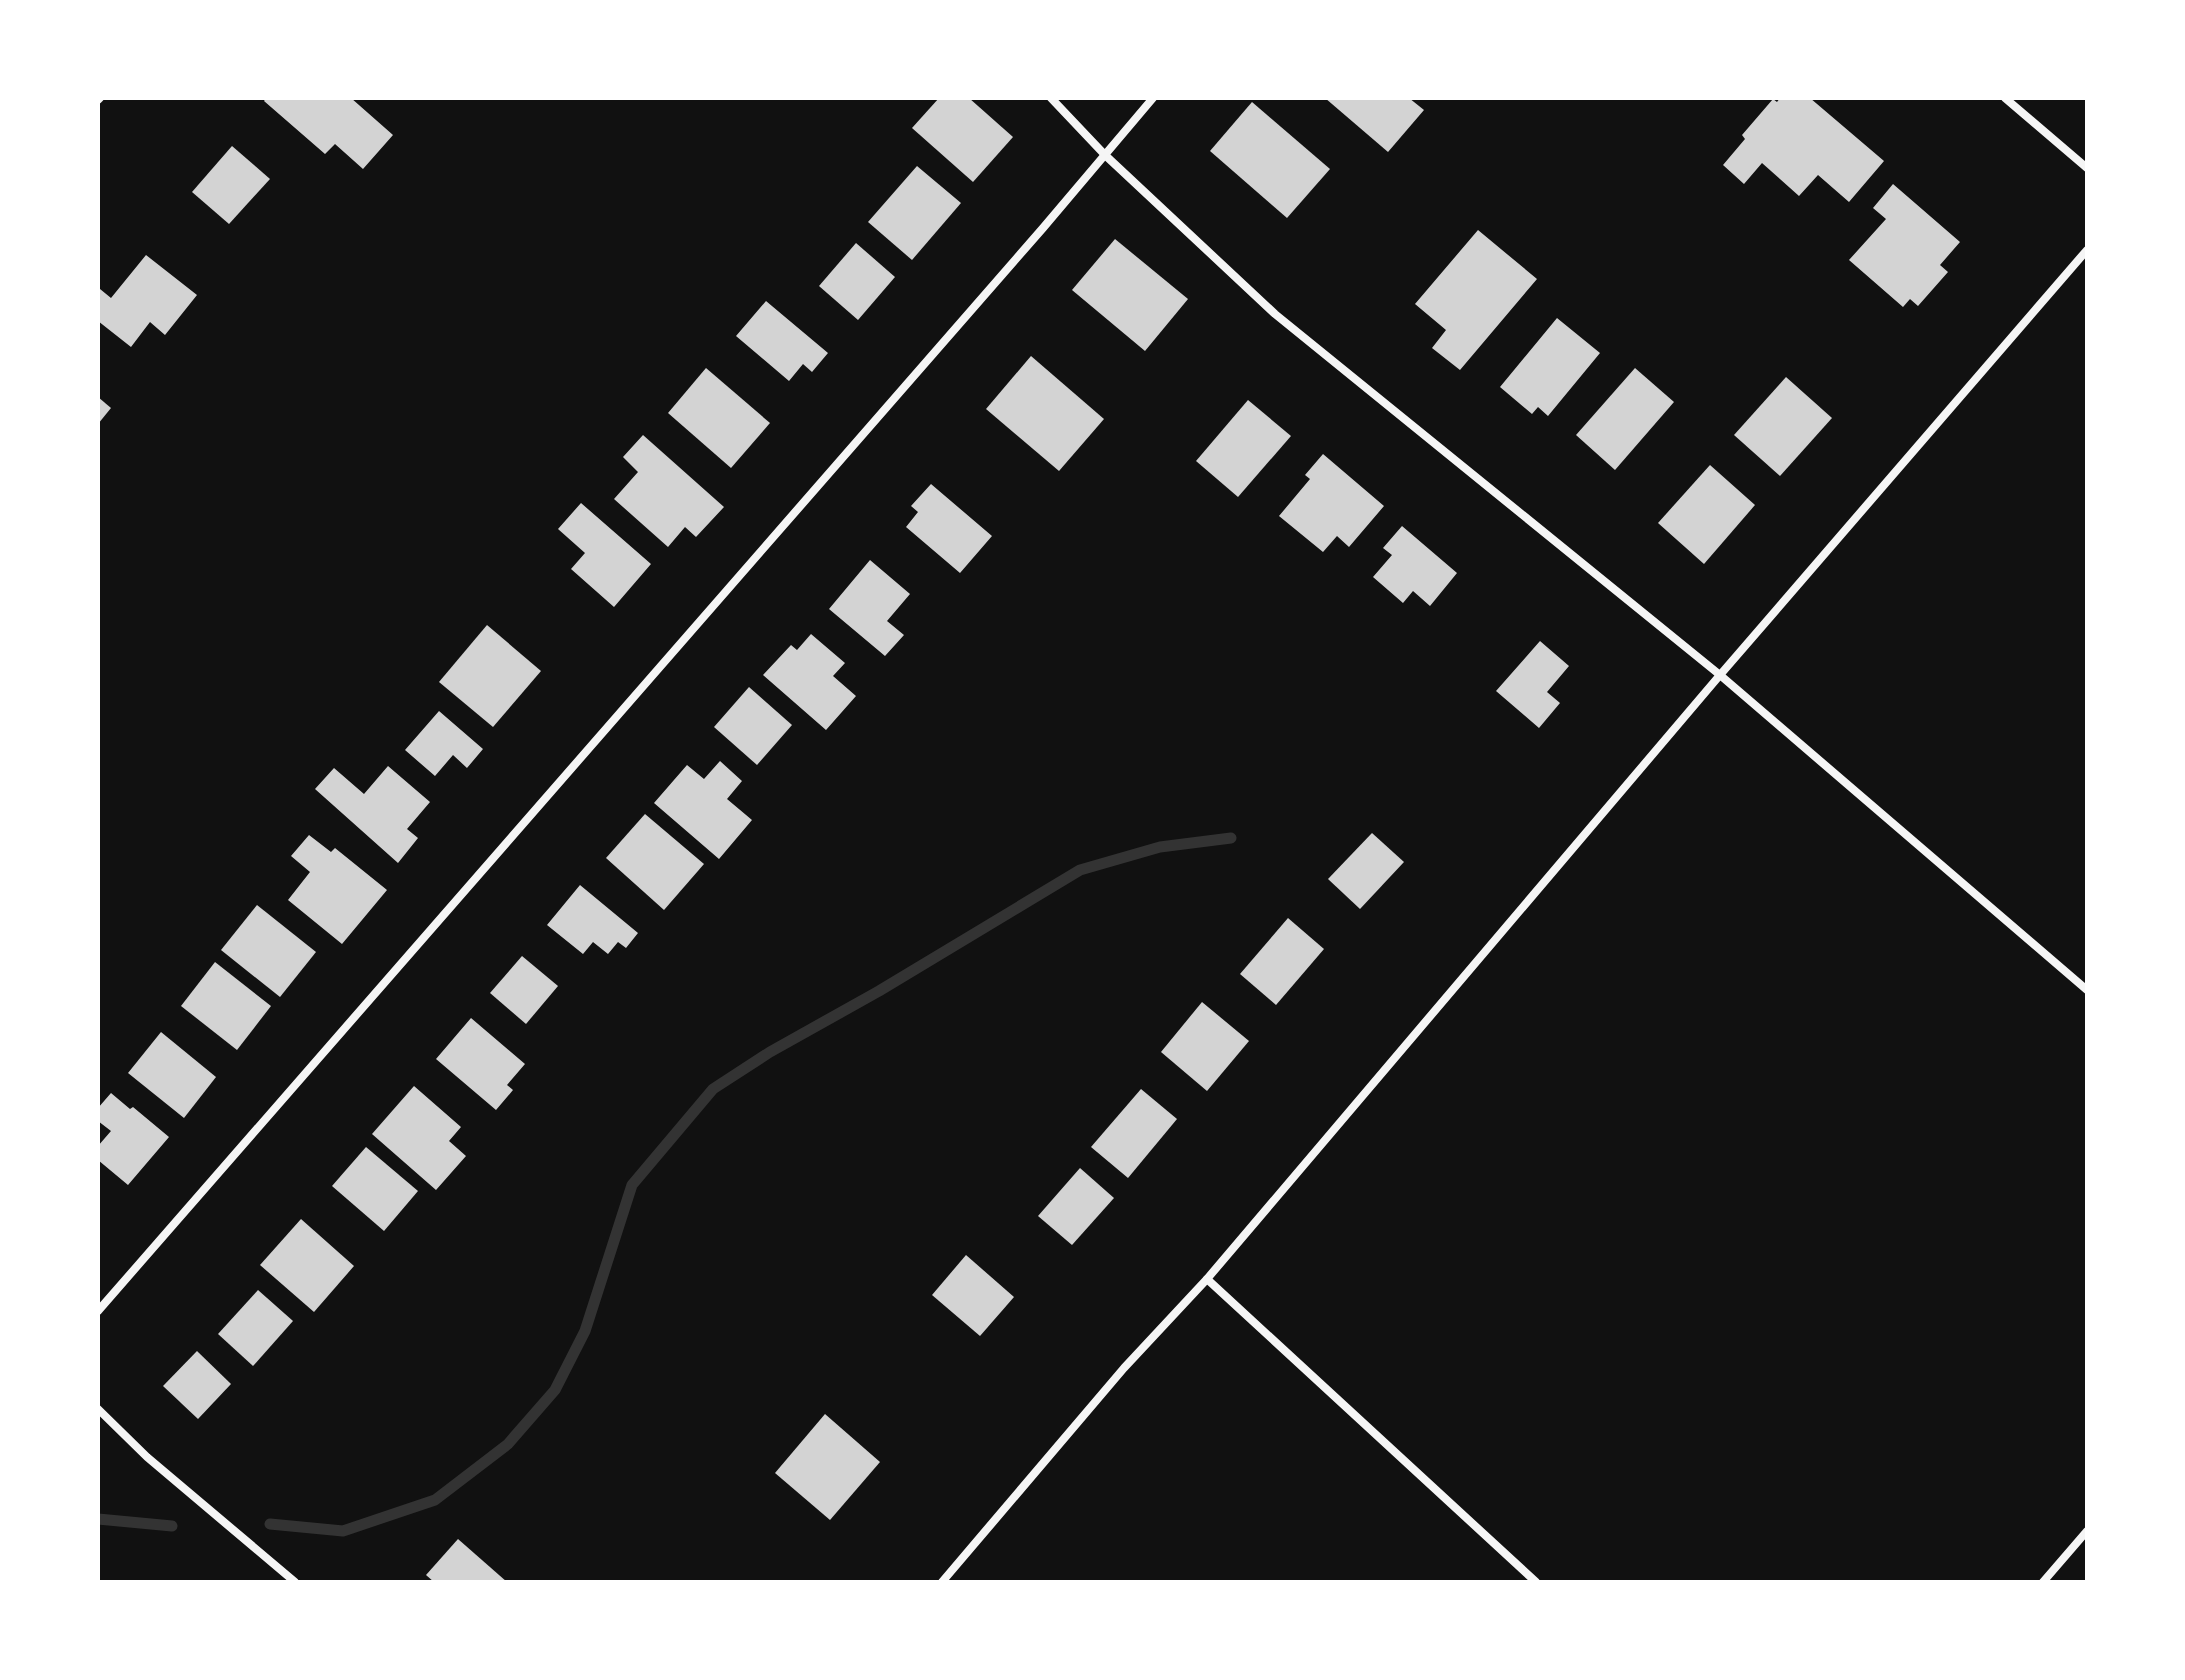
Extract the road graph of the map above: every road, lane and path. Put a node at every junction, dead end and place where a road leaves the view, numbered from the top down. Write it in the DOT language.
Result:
graph roads {
  1 [pos="1051,98"];
  2 [pos="1153,98"];
  3 [pos="2005,98"];
  4 [pos="1105,155"];
  5 [pos="2087,168"];
  6 [pos="2087,250"];
  7 [pos="1720,675"];
  8 [pos="2087,990"];
  9 [pos="1207,1279"];
  10 [pos="98,1311"];
  11 [pos="98,1409"];
  12 [pos="2087,1531"];
  13 [pos="295,1582"];
  14 [pos="942,1582"];
  15 [pos="1536,1582"];
  16 [pos="2043,1582"];
  1 -- 4 [label="street"];
  2 -- 4 [label="street"];
  3 -- 5 [label="street"];
  4 -- 7 [label="street"];
  4 -- 10 [label="street"];
  6 -- 7 [label="street"];
  7 -- 8 [label="street"];
  7 -- 9 [label="street"];
  9 -- 14 [label="street"];
  9 -- 15 [label="street"];
  11 -- 13 [label="street"];
  12 -- 16 [label="street"];
}
